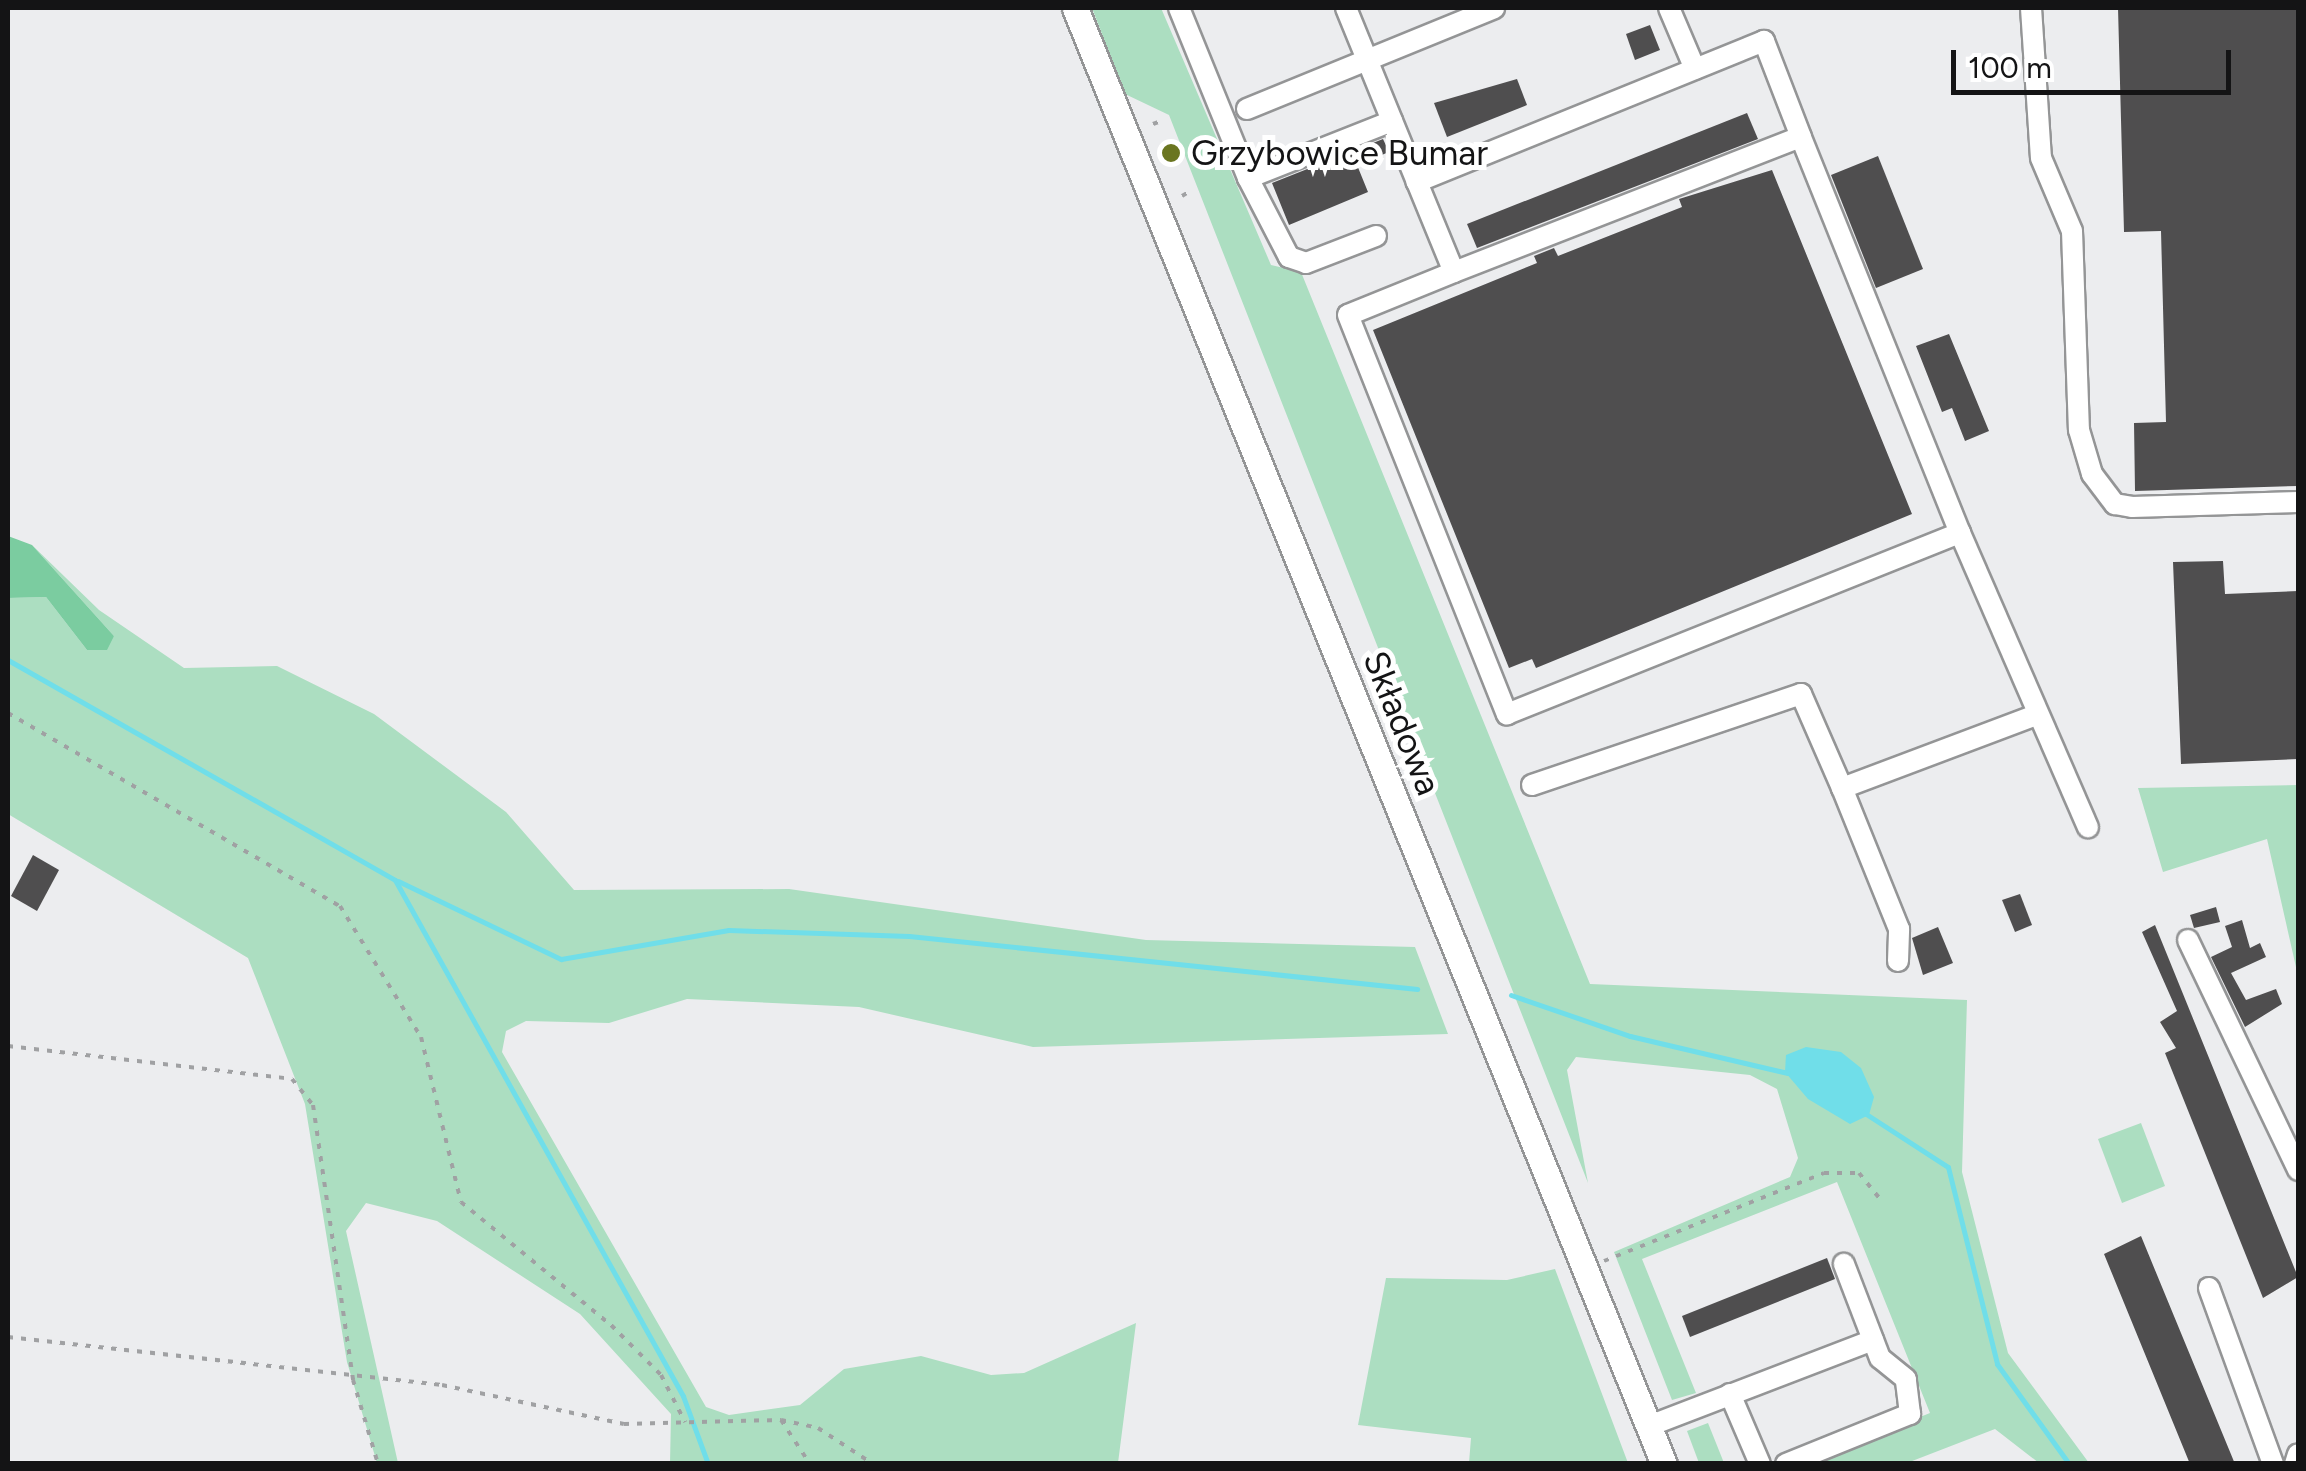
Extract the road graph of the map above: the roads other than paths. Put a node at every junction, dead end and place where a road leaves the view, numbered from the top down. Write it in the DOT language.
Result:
graph roads {
  1 [pos="1076,8"];
  2 [pos="1179,8"];
  3 [pos="1346,8"];
  4 [pos="1494,8"];
  5 [pos="1669,8"];
  6 [pos="2031,8"];
  7 [pos="1366,58"];
  8 [pos="1694,69"];
  9 [pos="1247,109"];
  10 [pos="1392,121"];
  11 [pos="1801,138"];
  12 [pos="1248,178"];
  13 [pos="1416,182"];
  14 [pos="1376,236"];
  15 [pos="1454,272"];
  16 [pos="2298,502"];
  17 [pos="1960,533"];
  18 [pos="2036,715"];
  19 [pos="1532,785"];
  20 [pos="1842,788"];
  21 [pos="2088,828"];
  22 [pos="2188,940"];
  23 [pos="1898,961"];
  24 [pos="2298,1170"];
  25 [pos="1844,1264"];
  26 [pos="2210,1288"];
  27 [pos="1872,1340"];
  28 [pos="1730,1394"];
  29 [pos="1649,1426"];
  30 [pos="2298,1454"];
  31 [pos="1664,1464"];
  32 [pos="1760,1464"];
  33 [pos="1786,1464"];
  34 [pos="2273,1464"];
  35 [pos="2295,1464"];
  1 -- 29 [label="main road, Składowa"];
  2 -- 12 [label="street"];
  3 -- 7 [label="street"];
  4 -- 7 [label="street"];
  5 -- 8 [label="street"];
  6 -- 16 [label="street"];
  7 -- 9 [label="street"];
  7 -- 10 [label="street"];
  8 -- 11 [label="street"];
  8 -- 13 [label="street"];
  10 -- 12 [label="street"];
  10 -- 13 [label="street"];
  11 -- 15 [label="street"];
  11 -- 17 [label="street"];
  12 -- 14 [label="street"];
  13 -- 15 [label="street"];
  15 -- 17 [label="street"];
  17 -- 18 [label="street"];
  18 -- 20 [label="street"];
  18 -- 21 [label="street"];
  19 -- 20 [label="street"];
  20 -- 23 [label="street"];
  22 -- 24 [label="street"];
  25 -- 27 [label="street"];
  26 -- 34 [label="street"];
  27 -- 28 [label="street"];
  27 -- 33 [label="street"];
  28 -- 29 [label="street"];
  28 -- 32 [label="street"];
  29 -- 31 [label="main road, Składowa"];
  30 -- 35 [label="street"];
}
